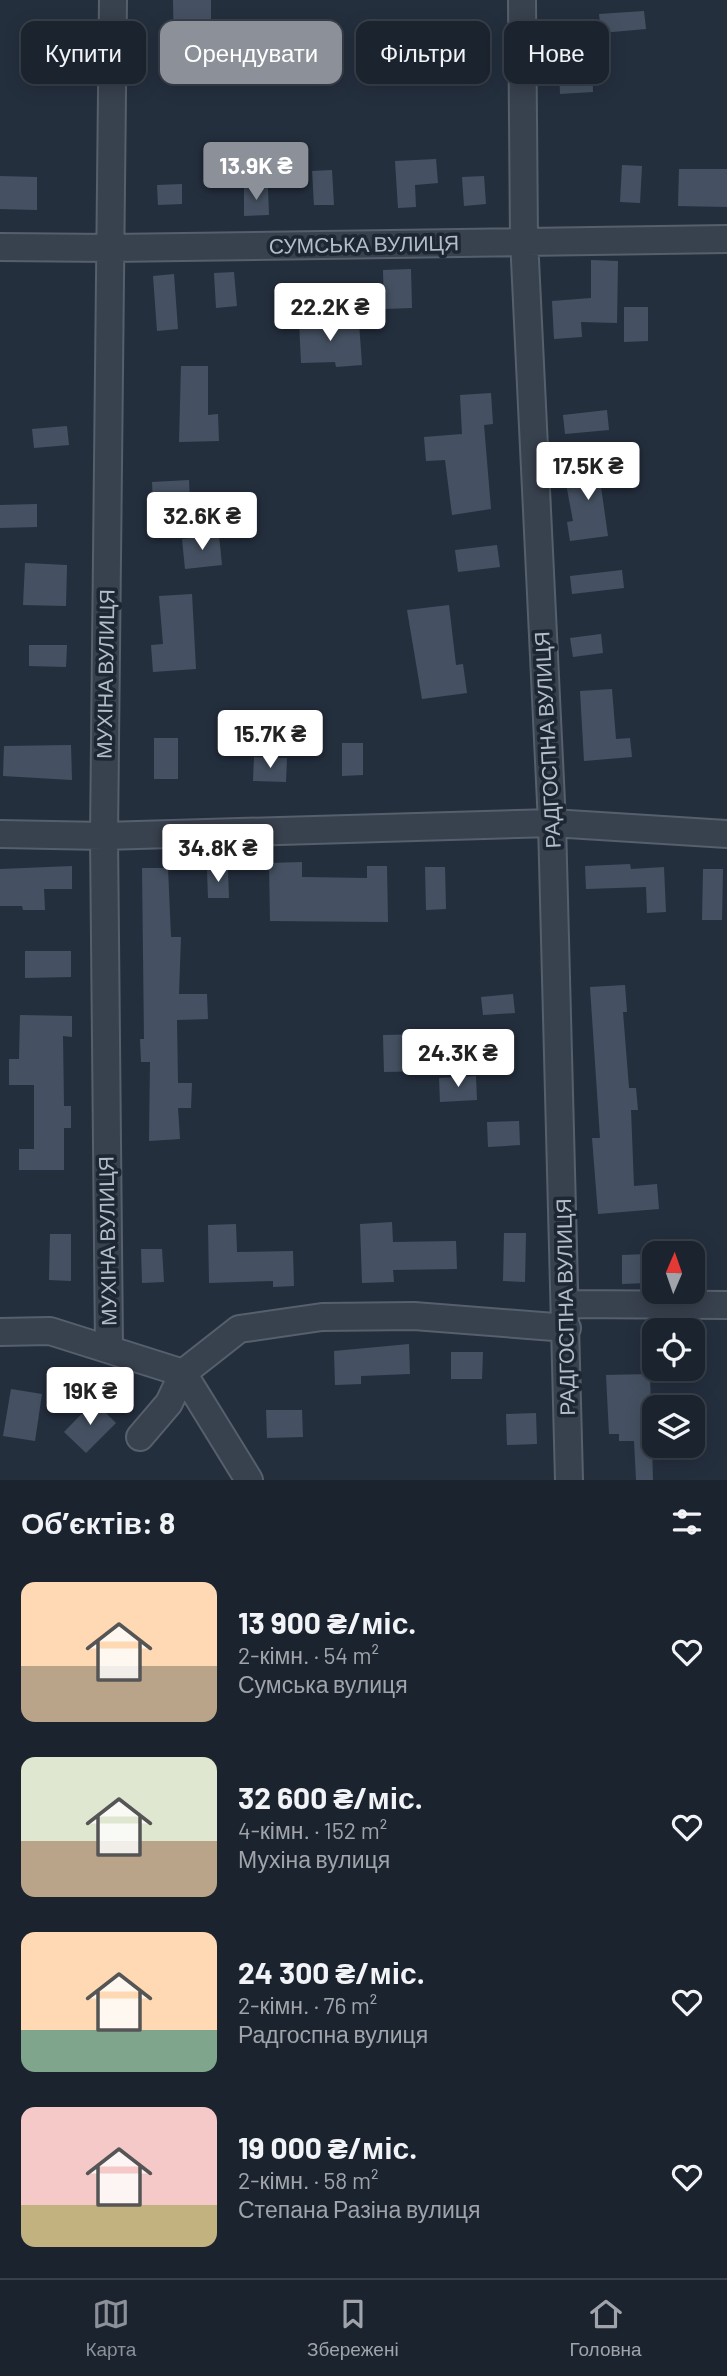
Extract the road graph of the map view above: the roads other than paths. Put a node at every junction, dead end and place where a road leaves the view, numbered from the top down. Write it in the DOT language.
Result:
graph roads {
  1 [pos="113,0"];
  2 [pos="522,0"];
  3 [pos="524,239"];
  4 [pos="727,239"];
  5 [pos="0,247"];
  6 [pos="111,248"];
  7 [pos="552,823"];
  8 [pos="0,834"];
  9 [pos="727,834"];
  10 [pos="104,836"];
  11 [pos="727,1305"];
  12 [pos="567,1316"];
  13 [pos="0,1332"];
  14 [pos="109,1348"];
  15 [pos="183,1373"];
  16 [pos="140,1437"];
  17 [pos="249,1480"];
  18 [pos="569,1480"];
  1 -- 6 [label="street, МУХІНА ВУЛИЦЯ"];
  2 -- 3 [label="street, РАДГОСПНА ВУЛИЦЯ"];
  3 -- 4 [label="street, СУМСЬКА ВУЛИЦЯ"];
  3 -- 6 [label="street, СУМСЬКА ВУЛИЦЯ"];
  3 -- 7 [label="street, РАДГОСПНА ВУЛИЦЯ"];
  5 -- 6 [label="street, СУМСЬКА ВУЛИЦЯ"];
  6 -- 10 [label="street, МУХІНА ВУЛИЦЯ"];
  7 -- 9 [label="street"];
  7 -- 10 [label="street"];
  7 -- 12 [label="street, РАДГОСПНА ВУЛИЦЯ"];
  8 -- 10 [label="street"];
  10 -- 14 [label="street, МУХІНА ВУЛИЦЯ"];
  11 -- 12 [label="street"];
  12 -- 15 [label="street"];
  12 -- 18 [label="street, РАДГОСПНА ВУЛИЦЯ"];
  13 -- 14 [label="street"];
  14 -- 15 [label="street"];
  15 -- 16 [label="street"];
  15 -- 17 [label="street"];
}
